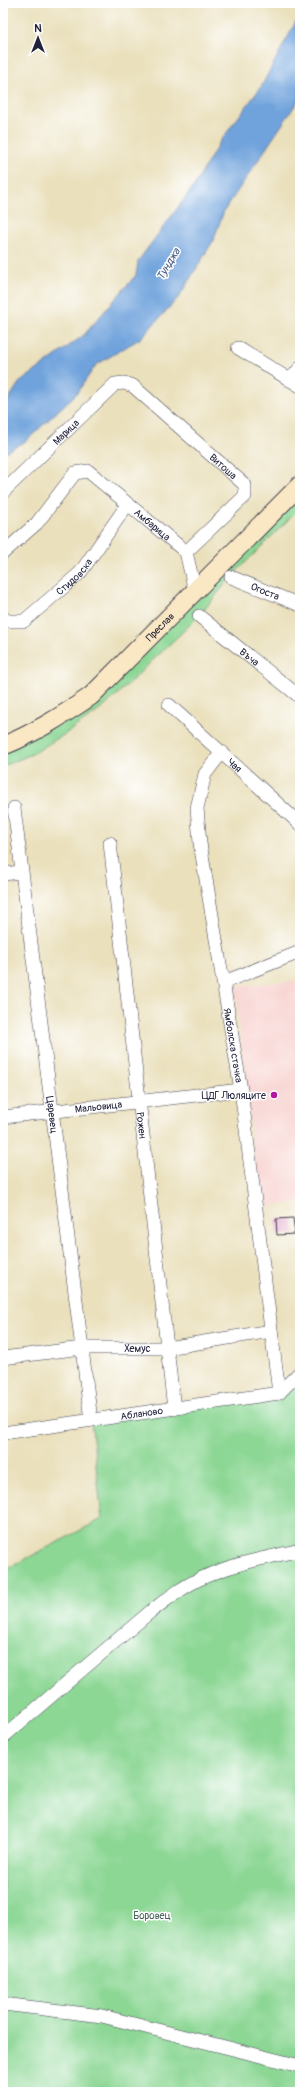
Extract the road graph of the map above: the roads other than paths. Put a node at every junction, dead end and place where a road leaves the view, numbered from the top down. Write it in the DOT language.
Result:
graph roads {
  1 [pos="238,348"];
  2 [pos="300,368"];
  3 [pos="295,383"];
  4 [pos="133,386"];
  5 [pos="300,485"];
  6 [pos="3,492"];
  7 [pos="127,505"];
  8 [pos="186,552"];
  9 [pos="3,553"];
  10 [pos="231,577"];
  11 [pos="195,591"];
  12 [pos="300,605"];
  13 [pos="199,616"];
  14 [pos="3,617"];
  15 [pos="300,697"];
  16 [pos="169,705"];
  17 [pos="3,746"];
  18 [pos="222,752"];
  19 [pos="14,808"];
  20 [pos="300,824"];
  21 [pos="110,843"];
  22 [pos="21,872"];
  23 [pos="3,874"];
  24 [pos="300,952"];
  25 [pos="224,982"];
  26 [pos="241,1090"];
  27 [pos="139,1102"];
  28 [pos="52,1112"];
  29 [pos="3,1117"];
  30 [pos="271,1331"];
  31 [pos="82,1348"];
  32 [pos="167,1348"];
  33 [pos="3,1358"];
  34 [pos="300,1372"];
  35 [pos="279,1393"];
  36 [pos="174,1408"];
  37 [pos="91,1420"];
  38 [pos="3,1433"];
  39 [pos="300,1550"];
  40 [pos="3,1737"];
  41 [pos="3,2004"];
  42 [pos="300,2066"];
  1 -- 3 [label="street"];
  2 -- 3 [label="street"];
  4 -- 6 [label="street, Марица"];
  4 -- 8 [label="street, Витоша"];
  5 -- 11 [label="main road, Преслав"];
  7 -- 8 [label="street, Амбарица"];
  7 -- 9 [label="street, Амбарица"];
  7 -- 14 [label="street, Стидовска"];
  8 -- 11 [label="street"];
  10 -- 12 [label="street, Огоста"];
  11 -- 17 [label="main road, Преслав"];
  13 -- 15 [label="street, Въча"];
  16 -- 18 [label="street, Чая"];
  18 -- 20 [label="street, Чая"];
  18 -- 25 [label="street, Ямболска стачка"];
  19 -- 22 [label="street, Царевец"];
  21 -- 27 [label="street, Рожен"];
  22 -- 23 [label="street"];
  22 -- 28 [label="street, Царевец"];
  24 -- 25 [label="street"];
  25 -- 26 [label="street, Ямболска стачка"];
  26 -- 27 [label="street, Мальовица"];
  26 -- 30 [label="street, Ямболска стачка"];
  27 -- 28 [label="street, Мальовица"];
  27 -- 32 [label="street, Рожен"];
  28 -- 29 [label="street, Мальовица"];
  28 -- 31 [label="street, Царевец"];
  30 -- 32 [label="street, Хемус"];
  30 -- 35 [label="street, Ямболска стачка"];
  31 -- 32 [label="street, Хемус"];
  31 -- 33 [label="street, Хемус"];
  31 -- 37 [label="street, Царевец"];
  32 -- 36 [label="street, Рожен"];
  34 -- 35 [label="street"];
  35 -- 36 [label="street, Абланово"];
  36 -- 37 [label="street, Абланово"];
  37 -- 38 [label="street, Абланово"];
  39 -- 40 [label="street"];
  41 -- 42 [label="street"];
}
